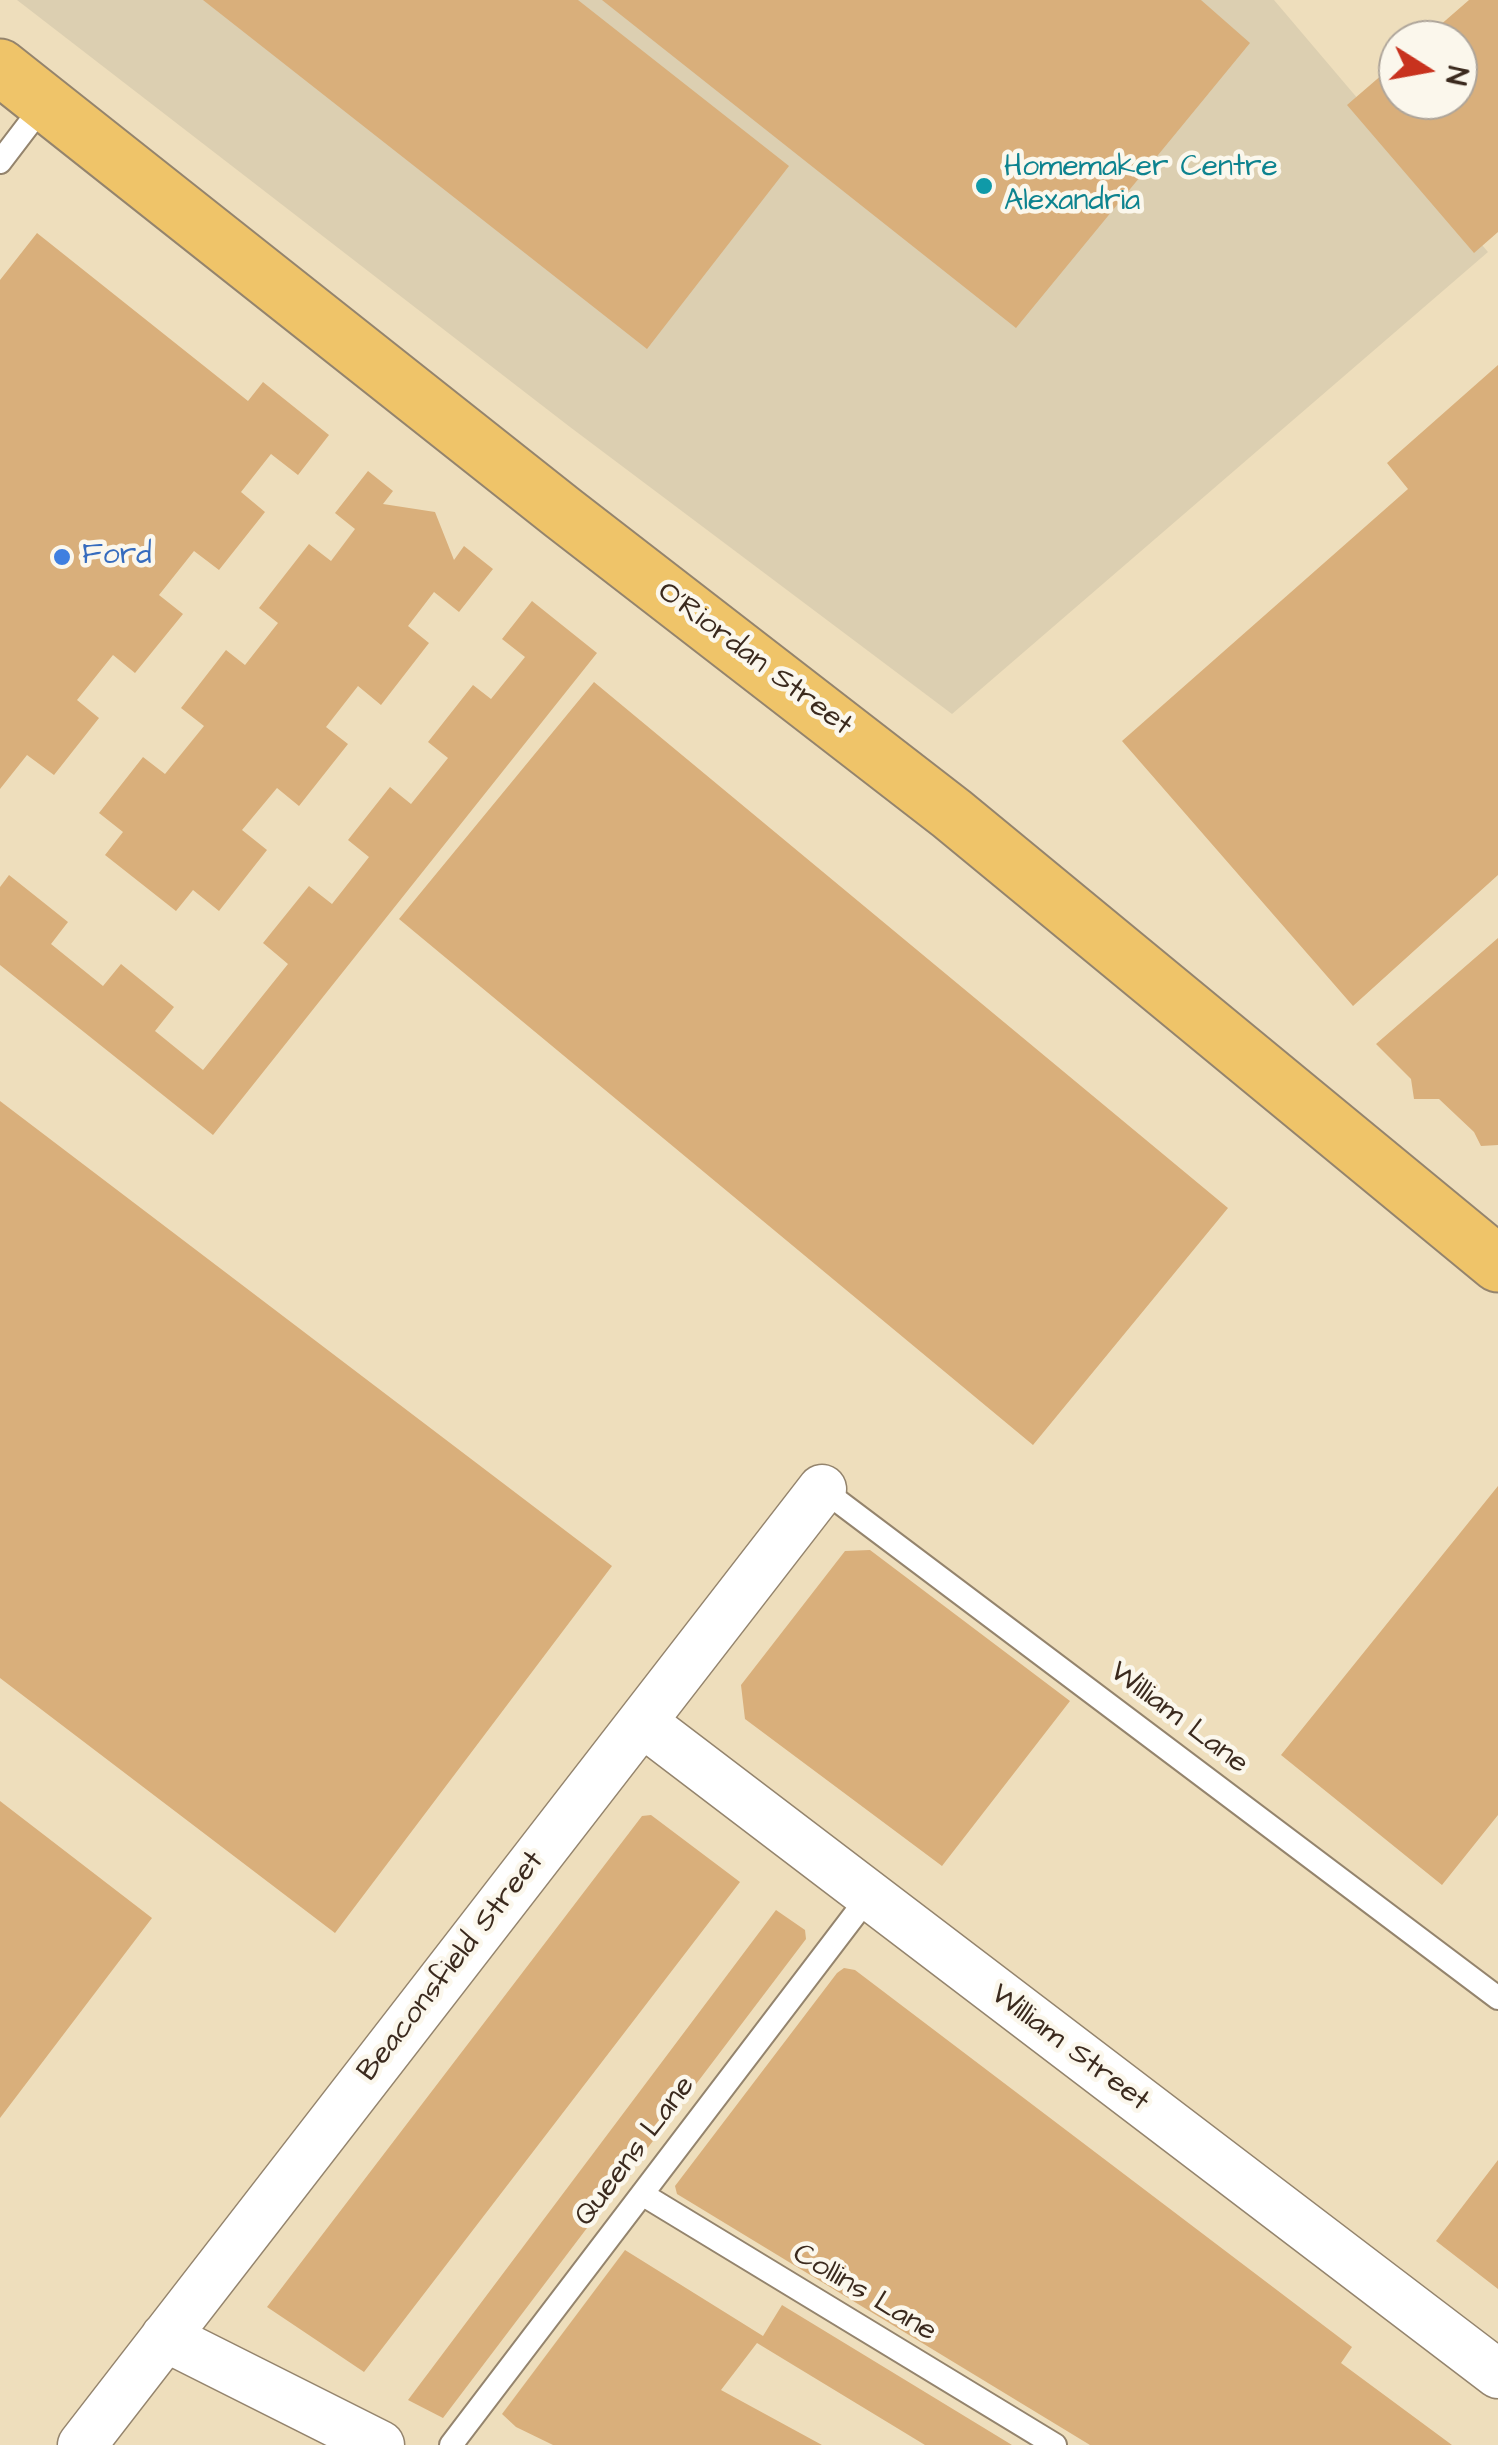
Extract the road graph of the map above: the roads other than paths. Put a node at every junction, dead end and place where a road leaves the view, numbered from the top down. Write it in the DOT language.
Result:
graph roads {
  1 [pos="0,68"];
  2 [pos="45,104"];
  3 [pos="0,162"];
  4 [pos="1498,1264"];
  5 [pos="822,1488"];
  6 [pos="642,1722"];
  7 [pos="869,1896"];
  8 [pos="1498,1998"];
  9 [pos="642,2194"];
  10 [pos="165,2337"];
  11 [pos="1498,2374"];
  12 [pos="82,2445"];
  13 [pos="380,2445"];
  14 [pos="451,2445"];
  15 [pos="1055,2445"];
  1 -- 2 [label="main road, O'Riordan Street"];
  2 -- 3 [label="lane"];
  2 -- 4 [label="main road, O'Riordan Street"];
  5 -- 6 [label="street, Beaconsfield Street"];
  5 -- 8 [label="lane, William Lane"];
  6 -- 7 [label="street, William Street"];
  6 -- 10 [label="street, Beaconsfield Street"];
  7 -- 9 [label="lane, Queens Lane"];
  7 -- 11 [label="street, William Street"];
  9 -- 14 [label="lane, Queens Lane"];
  9 -- 15 [label="lane, Collins Lane"];
  10 -- 12 [label="street, Beaconsfield Street"];
  10 -- 13 [label="street"];
}
